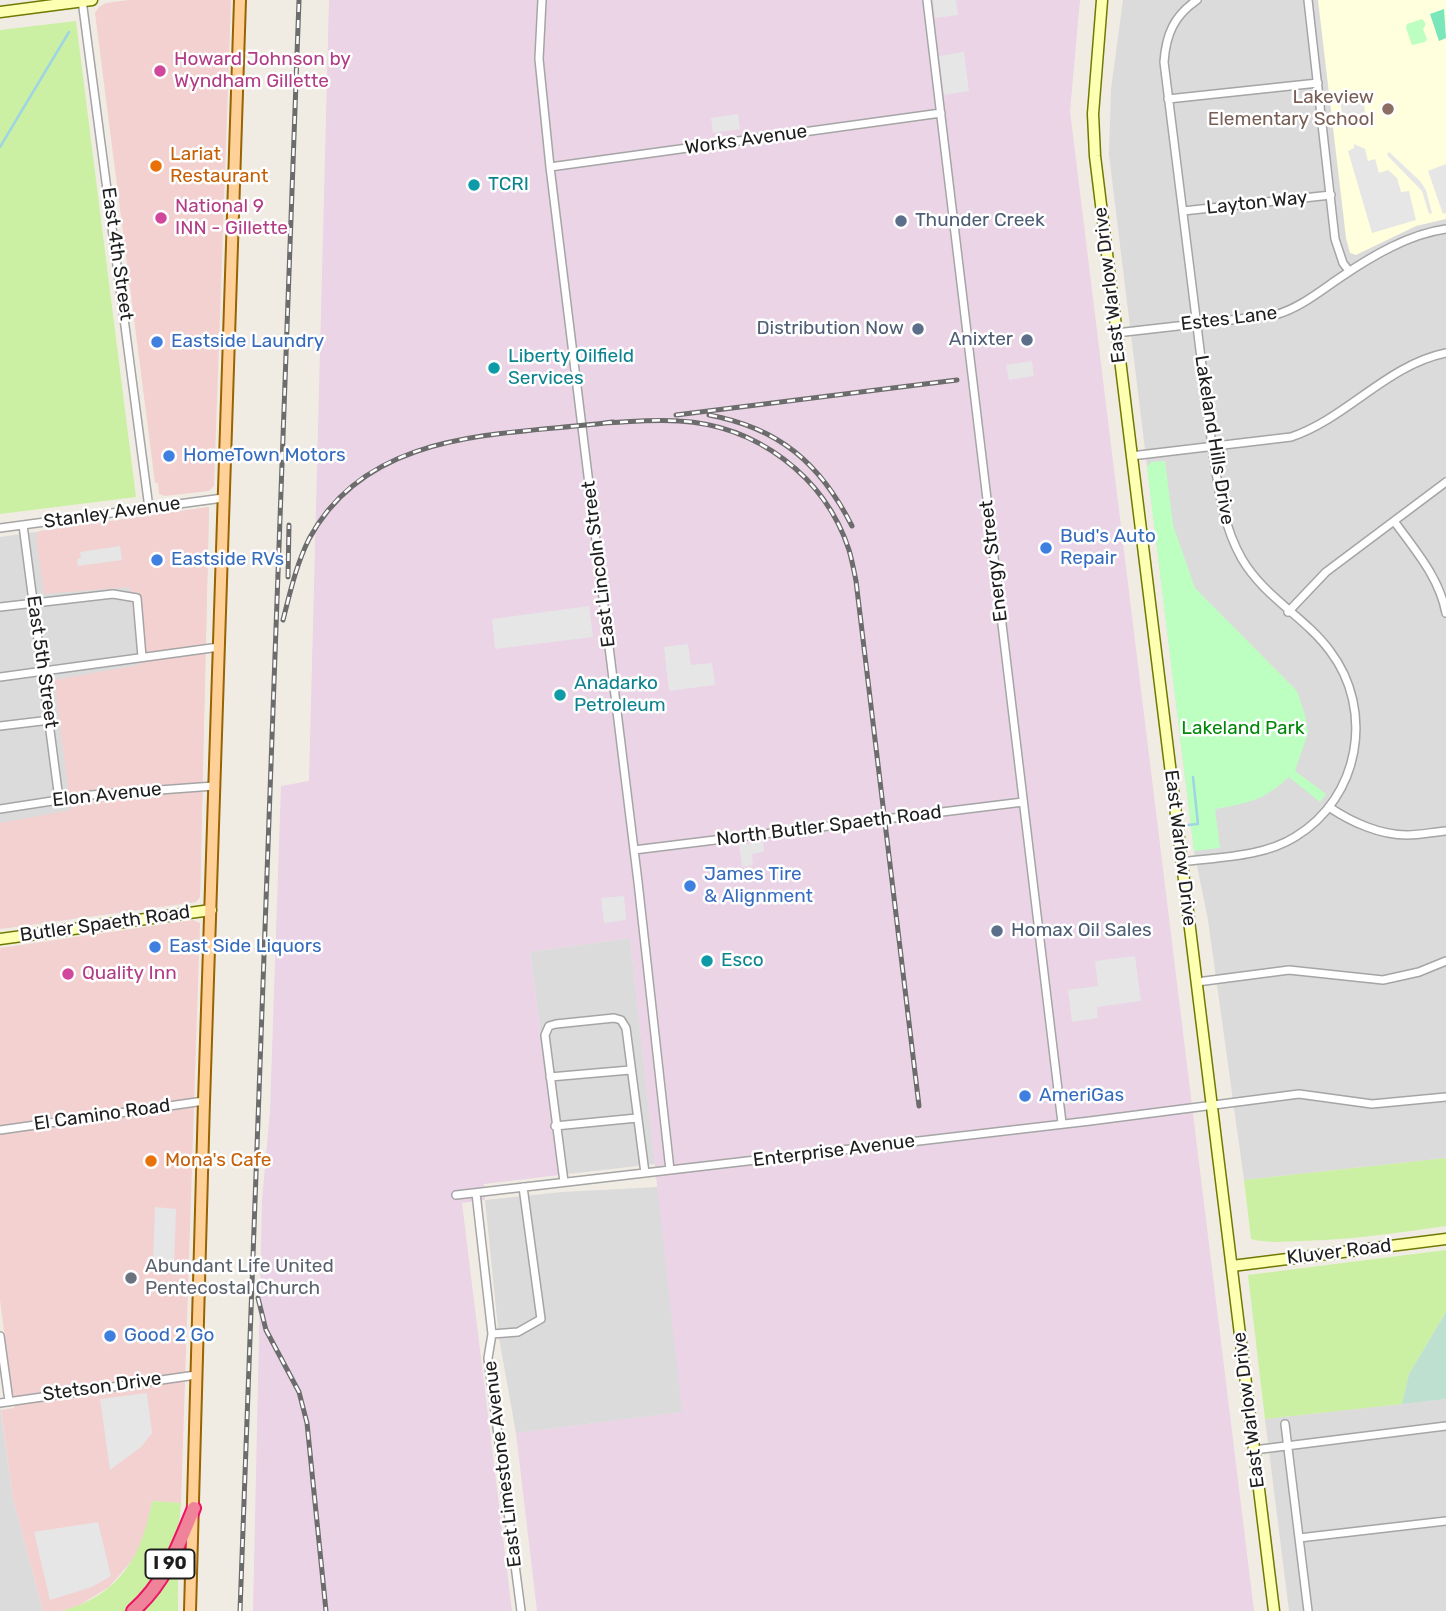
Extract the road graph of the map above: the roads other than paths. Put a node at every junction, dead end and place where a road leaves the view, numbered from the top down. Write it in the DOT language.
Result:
graph roads {
  1 [pos="86,0"];
  2 [pos="240,0"];
  3 [pos="542,0"];
  4 [pos="927,0"];
  5 [pos="1102,0"];
  6 [pos="1197,0"];
  7 [pos="1308,0"];
  8 [pos="0,12"];
  9 [pos="1318,83"];
  10 [pos="1168,99"];
  11 [pos="941,113"];
  12 [pos="550,167"];
  13 [pos="1331,195"];
  14 [pos="1183,211"];
  15 [pos="1446,229"];
  16 [pos="1349,271"];
  17 [pos="1196,324"];
  18 [pos="1116,333"];
  19 [pos="1446,353"];
  20 [pos="1212,446"];
  21 [pos="1131,456"];
  22 [pos="1446,482"];
  23 [pos="223,498"];
  24 [pos="149,508"];
  25 [pos="1394,522"];
  26 [pos="23,525"];
  27 [pos="0,528"];
  28 [pos="34,603"];
  29 [pos="0,607"];
  30 [pos="1288,612"];
  31 [pos="1446,613"];
  32 [pos="219,647"];
  33 [pos="142,657"];
  34 [pos="43,671"];
  35 [pos="0,677"];
  36 [pos="50,720"];
  37 [pos="0,726"];
  38 [pos="214,786"];
  39 [pos="59,799"];
  40 [pos="1023,802"];
  41 [pos="1329,807"];
  42 [pos="0,809"];
  43 [pos="1446,831"];
  44 [pos="634,850"];
  45 [pos="1181,862"];
  46 [pos="211,910"];
  47 [pos="0,939"];
  48 [pos="1446,961"];
  49 [pos="1197,982"];
  50 [pos="631,1070"];
  51 [pos="550,1077"];
  52 [pos="1446,1097"];
  53 [pos="204,1101"];
  54 [pos="1212,1104"];
  55 [pos="637,1118"];
  56 [pos="1062,1123"];
  57 [pos="555,1126"];
  58 [pos="0,1130"];
  59 [pos="670,1170"];
  60 [pos="645,1173"];
  61 [pos="565,1182"];
  62 [pos="523,1187"];
  63 [pos="476,1193"];
  64 [pos="456,1195"];
  65 [pos="1446,1240"];
  66 [pos="1232,1266"];
  67 [pos="492,1334"];
  68 [pos="0,1336"];
  69 [pos="196,1375"];
  70 [pos="9,1401"];
  71 [pos="0,1403"];
  72 [pos="1285,1424"];
  73 [pos="1446,1426"];
  74 [pos="1288,1445"];
  75 [pos="1254,1450"];
  76 [pos="194,1508"];
  77 [pos="1446,1521"];
  78 [pos="1299,1538"];
  79 [pos="133,1611"];
  80 [pos="190,1611"];
  81 [pos="521,1611"];
  82 [pos="1274,1611"];
  83 [pos="1308,1611"];
  1 -- 8 [label="street"];
  1 -- 24 [label="street, East 4th Street"];
  2 -- 23 [label="main road"];
  3 -- 12 [label="street, East Lincoln Street"];
  4 -- 11 [label="street, Energy Street"];
  5 -- 18 [label="street, East Warlow Drive"];
  6 -- 10 [label="street, Lakeland Hills Drive"];
  7 -- 9 [label="street"];
  9 -- 10 [label="street"];
  9 -- 13 [label="street"];
  10 -- 14 [label="street, Lakeland Hills Drive"];
  11 -- 12 [label="street, Works Avenue"];
  11 -- 40 [label="street, Energy Street"];
  12 -- 44 [label="street, East Lincoln Street"];
  13 -- 14 [label="street, Layton Way"];
  13 -- 16 [label="street"];
  14 -- 17 [label="street, Lakeland Hills Drive"];
  15 -- 16 [label="street, Estes Lane"];
  16 -- 17 [label="street, Estes Lane"];
  17 -- 18 [label="street, Estes Lane"];
  17 -- 20 [label="street, Lakeland Hills Drive"];
  18 -- 21 [label="street, East Warlow Drive"];
  19 -- 20 [label="street"];
  20 -- 21 [label="street"];
  20 -- 30 [label="street, Lakeland Hills Drive"];
  21 -- 45 [label="street, East Warlow Drive"];
  22 -- 25 [label="street"];
  23 -- 24 [label="street, Stanley Avenue"];
  23 -- 32 [label="main road"];
  24 -- 26 [label="street, Stanley Avenue"];
  25 -- 30 [label="street"];
  25 -- 31 [label="street"];
  26 -- 27 [label="street, Stanley Avenue"];
  26 -- 28 [label="street, East 5th Street"];
  28 -- 29 [label="street"];
  28 -- 33 [label="street"];
  28 -- 34 [label="street, East 5th Street"];
  30 -- 41 [label="street, Lakeland Hills Drive"];
  32 -- 33 [label="street"];
  32 -- 38 [label="main road"];
  33 -- 34 [label="street"];
  34 -- 35 [label="street"];
  34 -- 36 [label="street, East 5th Street"];
  36 -- 37 [label="street"];
  36 -- 39 [label="street, East 5th Street"];
  38 -- 39 [label="street, Elon Avenue"];
  38 -- 46 [label="main road"];
  39 -- 42 [label="street, Elon Avenue"];
  40 -- 44 [label="street, North Butler Spaeth Road"];
  40 -- 56 [label="street, Energy Street"];
  41 -- 43 [label="street"];
  41 -- 45 [label="street, Lakeland Hills Drive"];
  44 -- 59 [label="street, East Lincoln Street"];
  45 -- 49 [label="street, East Warlow Drive"];
  46 -- 47 [label="street, Butler Spaeth Road"];
  46 -- 53 [label="main road"];
  48 -- 49 [label="street"];
  49 -- 54 [label="street, East Warlow Drive"];
  50 -- 51 [label="street"];
  50 -- 51 [label="street"];
  50 -- 55 [label="street"];
  51 -- 57 [label="street"];
  52 -- 54 [label="street, Enterprise Avenue"];
  53 -- 58 [label="street, El Camino Road"];
  53 -- 69 [label="main road"];
  54 -- 56 [label="street, Enterprise Avenue"];
  54 -- 66 [label="street, East Warlow Drive"];
  55 -- 57 [label="street"];
  55 -- 60 [label="street"];
  56 -- 59 [label="street, Enterprise Avenue"];
  57 -- 61 [label="street"];
  59 -- 60 [label="street, Enterprise Avenue"];
  60 -- 61 [label="street, Enterprise Avenue"];
  61 -- 62 [label="street, Enterprise Avenue"];
  62 -- 63 [label="street, Enterprise Avenue"];
  62 -- 67 [label="street"];
  63 -- 64 [label="street, Enterprise Avenue"];
  63 -- 67 [label="street, East Limestone Avenue"];
  65 -- 66 [label="street, Kluver Road"];
  66 -- 75 [label="street, East Warlow Drive"];
  67 -- 81 [label="street, East Limestone Avenue"];
  68 -- 70 [label="street"];
  69 -- 70 [label="street, Stetson Drive"];
  69 -- 76 [label="main road"];
  70 -- 71 [label="street, Stetson Drive"];
  72 -- 74 [label="street"];
  73 -- 74 [label="street"];
  74 -- 75 [label="street"];
  74 -- 78 [label="street"];
  75 -- 82 [label="street, East Warlow Drive"];
  76 -- 79 [label="highway, I 90"];
  76 -- 80 [label="main road"];
  77 -- 78 [label="street"];
  78 -- 83 [label="street"];
}
